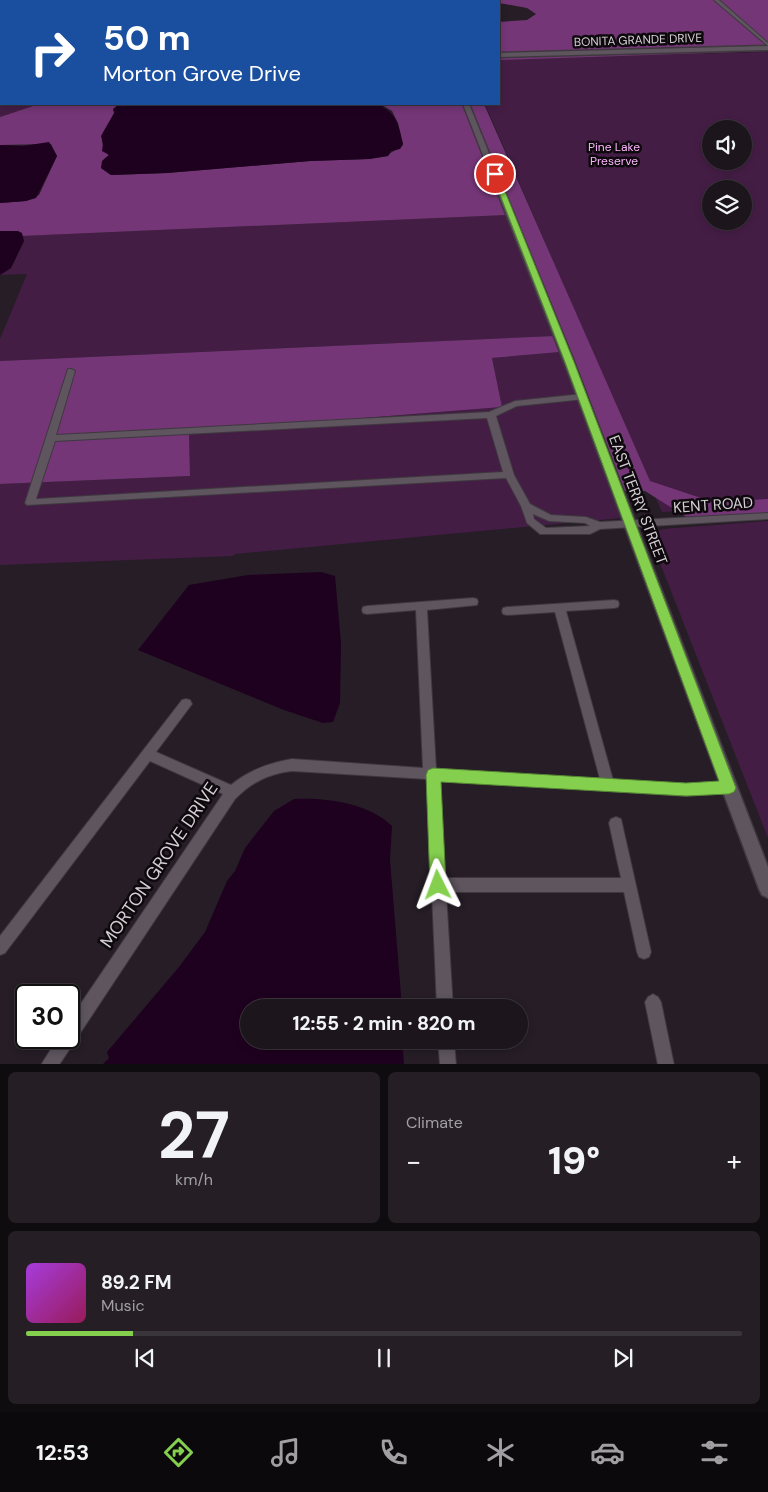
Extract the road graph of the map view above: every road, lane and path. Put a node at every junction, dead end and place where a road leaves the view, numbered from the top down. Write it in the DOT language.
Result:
graph roads {
  1 [pos="716,0"];
  2 [pos="768,47"];
  3 [pos="502,56"];
  4 [pos="466,105"];
  5 [pos="470,105"];
  6 [pos="474,124"];
  7 [pos="71,371"];
  8 [pos="582,397"];
  9 [pos="491,415"];
  10 [pos="51,438"];
  11 [pos="509,475"];
  12 [pos="526,506"];
  13 [pos="542,513"];
  14 [pos="768,516"];
  15 [pos="532,523"];
  16 [pos="599,526"];
  17 [pos="630,526"];
  18 [pos="473,602"];
  19 [pos="614,604"];
  20 [pos="421,606"];
  21 [pos="559,608"];
  22 [pos="367,610"];
  23 [pos="507,611"];
  24 [pos="186,704"];
  25 [pos="148,754"];
  26 [pos="433,775"];
  27 [pos="608,786"];
  28 [pos="729,788"];
  29 [pos="232,792"];
  30 [pos="616,823"];
  31 [pos="438,885"];
  32 [pos="630,885"];
  33 [pos="768,889"];
  34 [pos="0,948"];
  35 [pos="644,952"];
  36 [pos="444,999"];
  37 [pos="653,1002"];
  38 [pos="80,1018"];
  39 [pos="59,1049"];
  40 [pos="447,1049"];
  41 [pos="49,1064"];
  42 [pos="448,1064"];
  43 [pos="666,1064"];
  1 -- 2 [label="street"];
  2 -- 3 [label="street, BONITA GRANDE DRIVE"];
  4 -- 6 [label="street, EAST TERRY STREET"];
  5 -- 6 [label="street, EAST TERRY STREET"];
  6 -- 8 [label="street, EAST TERRY STREET"];
  7 -- 10 [label="street"];
  8 -- 9 [label="street"];
  8 -- 17 [label="street, EAST TERRY STREET"];
  9 -- 10 [label="street"];
  9 -- 11 [label="street"];
  10 -- 11 [label="street"];
  11 -- 12 [label="street"];
  12 -- 13 [label="street"];
  12 -- 15 [label="street"];
  13 -- 15 [label="street"];
  13 -- 16 [label="street"];
  14 -- 17 [label="street, KENT ROAD"];
  15 -- 16 [label="street"];
  16 -- 17 [label="street, KENT ROAD"];
  17 -- 28 [label="street, EAST TERRY STREET"];
  18 -- 20 [label="street"];
  19 -- 21 [label="street"];
  20 -- 22 [label="street"];
  20 -- 26 [label="street"];
  21 -- 23 [label="street"];
  21 -- 27 [label="street"];
  24 -- 25 [label="street"];
  25 -- 29 [label="street"];
  25 -- 34 [label="street"];
  26 -- 27 [label="street, MORTON GROVE DRIVE"];
  26 -- 29 [label="street, MORTON GROVE DRIVE"];
  26 -- 31 [label="street"];
  27 -- 28 [label="street, MORTON GROVE DRIVE"];
  28 -- 33 [label="street, EAST TERRY STREET"];
  29 -- 38 [label="street, MORTON GROVE DRIVE"];
  30 -- 32 [label="street"];
  31 -- 32 [label="street"];
  31 -- 36 [label="street"];
  32 -- 35 [label="street"];
  37 -- 43 [label="street"];
  39 -- 41 [label="street, MORTON GROVE DRIVE"];
  40 -- 42 [label="street"];
}
